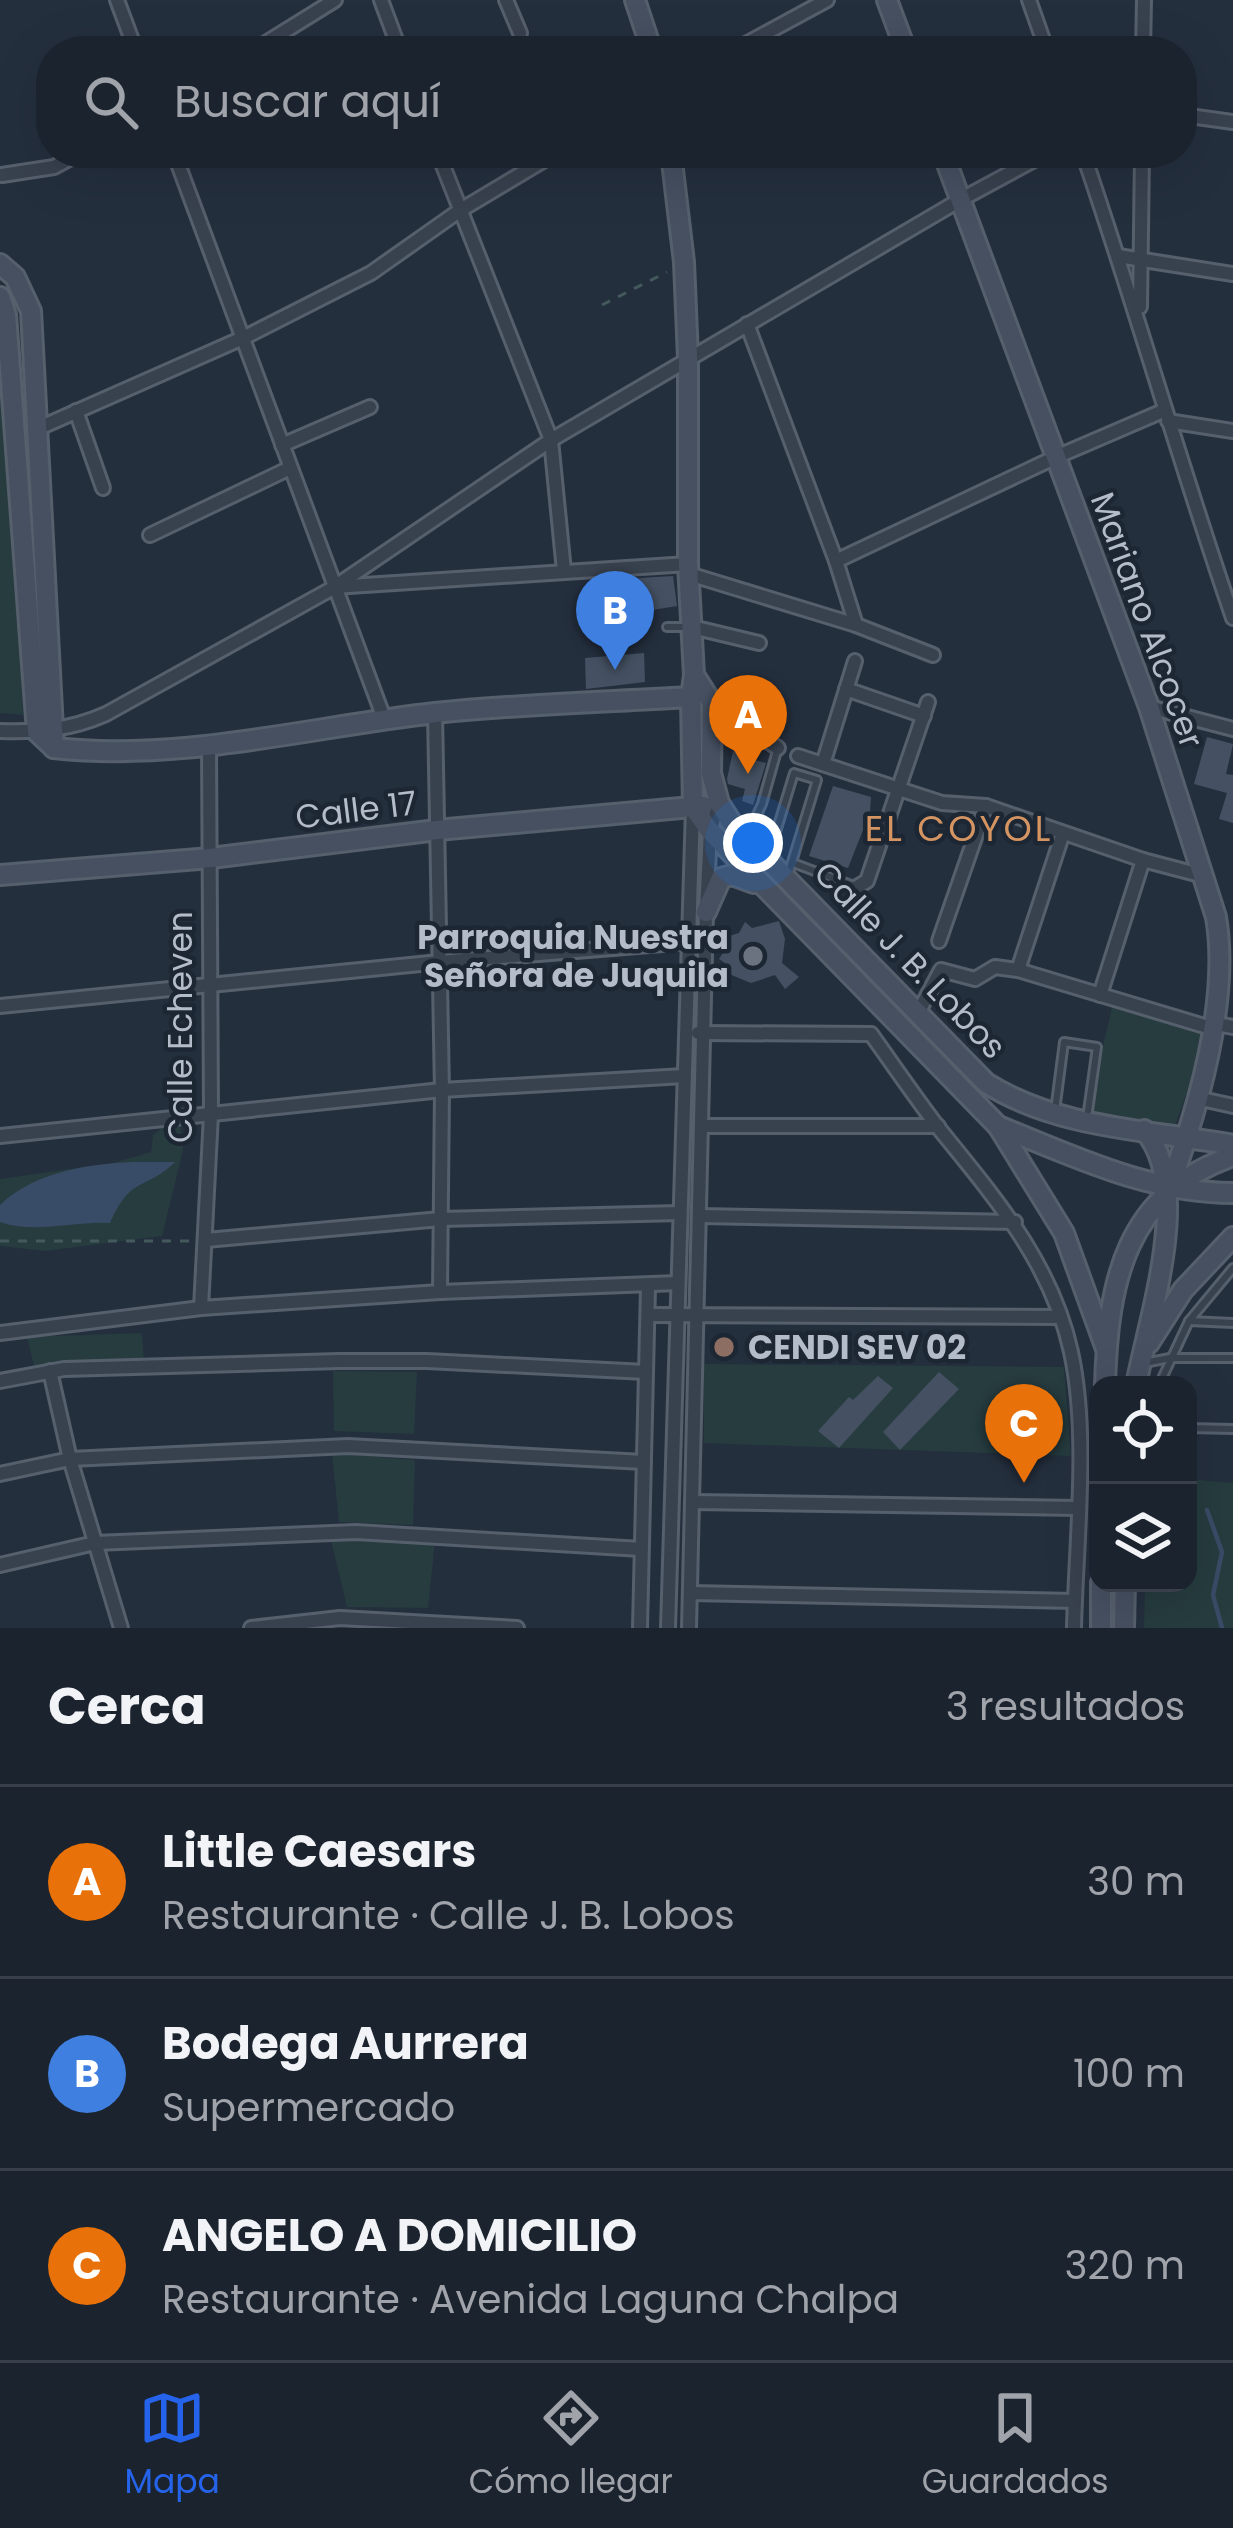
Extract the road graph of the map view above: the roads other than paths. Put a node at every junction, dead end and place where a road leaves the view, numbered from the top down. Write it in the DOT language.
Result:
graph roads {
  1 [pos="117,0"];
  2 [pos="335,0"];
  3 [pos="381,0"];
  4 [pos="506,0"];
  5 [pos="635,0"];
  6 [pos="794,0"];
  7 [pos="827,0"];
  8 [pos="887,0"];
  9 [pos="1029,0"];
  10 [pos="1144,0"];
  11 [pos="800,15"];
  12 [pos="520,32"];
  13 [pos="130,36"];
  14 [pos="277,36"];
  15 [pos="394,36"];
  16 [pos="647,36"];
  17 [pos="762,36"];
  18 [pos="900,36"];
  19 [pos="1042,36"];
  20 [pos="1143,36"];
  21 [pos="1197,118"];
  22 [pos="1233,122"];
  23 [pos="48,168"];
  24 [pos="181,168"];
  25 [pos="443,168"];
  26 [pos="531,168"];
  27 [pos="672,168"];
  28 [pos="948,168"];
  29 [pos="1019,168"];
  30 [pos="1088,168"];
  31 [pos="1142,168"];
  32 [pos="2,175"];
  33 [pos="960,200"];
  34 [pos="459,211"];
  35 [pos="1118,256"];
  36 [pos="1141,259"];
  37 [pos="8,270"];
  38 [pos="1233,274"];
  39 [pos="0,297"];
  40 [pos="1140,320"];
  41 [pos="747,324"];
  42 [pos="244,337"];
  43 [pos="688,358"];
  44 [pos="370,407"];
  45 [pos="76,411"];
  46 [pos="1165,416"];
  47 [pos="39,428"];
  48 [pos="1233,431"];
  49 [pos="551,440"];
  50 [pos="282,445"];
  51 [pos="1056,457"];
  52 [pos="290,468"];
  53 [pos="104,488"];
  54 [pos="149,535"];
  55 [pos="836,560"];
  56 [pos="688,569"];
  57 [pos="564,571"];
  58 [pos="48,584"];
  59 [pos="27,586"];
  60 [pos="333,587"];
  61 [pos="1228,591"];
  62 [pos="1233,618"];
  63 [pos="856,625"];
  64 [pos="667,627"];
  65 [pos="692,627"];
  66 [pos="760,643"];
  67 [pos="933,655"];
  68 [pos="855,661"];
  69 [pos="694,675"];
  70 [pos="846,689"];
  71 [pos="691,697"];
  72 [pos="928,702"];
  73 [pos="712,703"];
  74 [pos="1149,707"];
  75 [pos="435,713"];
  76 [pos="924,716"];
  77 [pos="385,721"];
  78 [pos="1233,729"];
  79 [pos="0,731"];
  80 [pos="49,737"];
  81 [pos="208,746"];
  82 [pos="778,748"];
  83 [pos="798,756"];
  84 [pos="823,764"];
  85 [pos="901,789"];
  86 [pos="719,803"];
  87 [pos="986,806"];
  88 [pos="693,807"];
  89 [pos="437,830"];
  90 [pos="710,831"];
  91 [pos="1063,833"];
  92 [pos="746,837"];
  93 [pos="211,858"];
  94 [pos="768,858"];
  95 [pos="1143,860"];
  96 [pos="789,870"];
  97 [pos="0,875"];
  98 [pos="1205,877"];
  99 [pos="857,887"];
  100 [pos="771,893"];
  101 [pos="706,912"];
  102 [pos="939,941"];
  103 [pos="687,942"];
  104 [pos="440,962"];
  105 [pos="1018,970"];
  106 [pos="212,987"];
  107 [pos="1100,995"];
  108 [pos="880,1005"];
  109 [pos="0,1006"];
  110 [pos="918,1013"];
  111 [pos="1211,1025"];
  112 [pos="1233,1027"];
  113 [pos="702,1033"];
  114 [pos="686,1034"];
  115 [pos="871,1034"];
  116 [pos="684,1076"];
  117 [pos="442,1090"];
  118 [pos="1197,1098"];
  119 [pos="1233,1106"];
  120 [pos="1088,1112"];
  121 [pos="211,1114"];
  122 [pos="1054,1115"];
  123 [pos="701,1126"];
  124 [pos="938,1126"];
  125 [pos="998,1126"];
  126 [pos="1144,1130"];
  127 [pos="0,1136"];
  128 [pos="1188,1136"];
  129 [pos="1233,1144"];
  130 [pos="1233,1156"];
  131 [pos="1169,1188"];
  132 [pos="1233,1193"];
  133 [pos="680,1213"];
  134 [pos="699,1216"];
  135 [pos="441,1219"];
  136 [pos="1015,1222"];
  137 [pos="1233,1237"];
  138 [pos="206,1240"];
  139 [pos="1233,1268"];
  140 [pos="678,1283"];
  141 [pos="648,1287"];
  142 [pos="440,1292"];
  143 [pos="201,1308"];
  144 [pos="676,1314"];
  145 [pos="648,1315"];
  146 [pos="698,1315"];
  147 [pos="1060,1317"];
  148 [pos="1189,1321"];
  149 [pos="1233,1323"];
  150 [pos="0,1333"];
  151 [pos="1106,1349"];
  152 [pos="1170,1358"];
  153 [pos="1233,1358"];
  154 [pos="1141,1364"];
  155 [pos="50,1371"];
  156 [pos="646,1372"];
  157 [pos="1105,1376"];
  158 [pos="1138,1376"];
  159 [pos="1163,1376"];
  160 [pos="0,1381"];
  161 [pos="1197,1428"];
  162 [pos="1233,1430"];
  163 [pos="70,1459"];
  164 [pos="644,1462"];
  165 [pos="0,1474"];
  166 [pos="692,1502"];
  167 [pos="1078,1508"];
  168 [pos="95,1544"];
  169 [pos="641,1549"];
  170 [pos="0,1565"];
  171 [pos="690,1592"];
  172 [pos="1101,1592"];
  173 [pos="1125,1592"];
  174 [pos="1075,1601"];
  175 [pos="121,1628"];
  176 [pos="250,1628"];
  177 [pos="517,1628"];
  178 [pos="640,1628"];
  179 [pos="668,1628"];
  180 [pos="689,1628"];
  181 [pos="1074,1628"];
  182 [pos="1100,1628"];
  183 [pos="1124,1628"];
  1 -- 13 [label="street"];
  2 -- 14 [label="street"];
  3 -- 15 [label="street"];
  4 -- 12 [label="street"];
  5 -- 16 [label="main road"];
  6 -- 11 [label="street"];
  7 -- 11 [label="street"];
  8 -- 18 [label="main road"];
  9 -- 19 [label="street"];
  10 -- 20 [label="street"];
  11 -- 17 [label="street"];
  21 -- 22 [label="street"];
  23 -- 32 [label="street"];
  24 -- 42 [label="street"];
  25 -- 34 [label="street"];
  26 -- 34 [label="street"];
  27 -- 43 [label="main road"];
  28 -- 33 [label="main road, Mariano Alcocer"];
  29 -- 33 [label="street"];
  30 -- 35 [label="street"];
  31 -- 36 [label="street"];
  33 -- 41 [label="street"];
  33 -- 51 [label="main road, Mariano Alcocer"];
  34 -- 42 [label="street"];
  34 -- 49 [label="street"];
  35 -- 36 [label="street"];
  35 -- 40 [label="street"];
  36 -- 38 [label="street"];
  36 -- 40 [label="street"];
  37 -- 47 [label="main road"];
  39 -- 59 [label="main road"];
  40 -- 46 [label="street"];
  41 -- 43 [label="street"];
  41 -- 55 [label="street"];
  42 -- 45 [label="street"];
  42 -- 50 [label="street"];
  43 -- 49 [label="street"];
  43 -- 56 [label="main road"];
  44 -- 50 [label="street"];
  45 -- 47 [label="street"];
  45 -- 53 [label="street"];
  46 -- 48 [label="street"];
  46 -- 51 [label="street"];
  46 -- 61 [label="street"];
  47 -- 58 [label="main road"];
  49 -- 57 [label="street"];
  49 -- 60 [label="street"];
  50 -- 52 [label="street"];
  51 -- 55 [label="street"];
  51 -- 74 [label="main road, Mariano Alcocer"];
  52 -- 54 [label="street"];
  52 -- 60 [label="street"];
  55 -- 63 [label="street"];
  56 -- 57 [label="street"];
  56 -- 63 [label="street"];
  56 -- 65 [label="main road"];
  57 -- 60 [label="street"];
  58 -- 59 [label="main road"];
  58 -- 80 [label="main road"];
  59 -- 80 [label="main road"];
  60 -- 77 [label="street"];
  60 -- 80 [label="street"];
  61 -- 62 [label="street"];
  63 -- 67 [label="street"];
  64 -- 65 [label="lane"];
  65 -- 66 [label="street"];
  65 -- 69 [label="main road"];
  68 -- 70 [label="street"];
  69 -- 71 [label="main road"];
  69 -- 73 [label="main road"];
  70 -- 76 [label="street"];
  70 -- 84 [label="street"];
  71 -- 73 [label="street"];
  71 -- 75 [label="main road"];
  71 -- 88 [label="main road"];
  72 -- 76 [label="street"];
  73 -- 82 [label="street"];
  73 -- 86 [label="main road"];
  74 -- 78 [label="street"];
  74 -- 98 [label="main road, Mariano Alcocer"];
  75 -- 77 [label="main road"];
  75 -- 89 [label="street"];
  76 -- 85 [label="street"];
  77 -- 81 [label="main road"];
  79 -- 80 [label="street"];
  80 -- 81 [label="main road"];
  81 -- 93 [label="street, Calle Echeven"];
  82 -- 92 [label="lane"];
  83 -- 84 [label="street"];
  84 -- 85 [label="street"];
  85 -- 87 [label="street"];
  85 -- 99 [label="street"];
  86 -- 88 [label="main road, Calle 17"];
  86 -- 90 [label="street"];
  86 -- 92 [label="main road, Calle J. B. Lobos"];
  87 -- 91 [label="street"];
  87 -- 102 [label="street"];
  88 -- 89 [label="main road, Calle 17"];
  88 -- 90 [label="main road, Calle J. B. Lobos"];
  88 -- 103 [label="street"];
  89 -- 93 [label="main road, Calle 17"];
  89 -- 104 [label="street"];
  90 -- 100 [label="main road, Calle J. B. Lobos"];
  90 -- 101 [label="street"];
  91 -- 95 [label="street"];
  91 -- 105 [label="street"];
  92 -- 94 [label="main road, Calle J. B. Lobos"];
  93 -- 97 [label="main road, Calle 17"];
  93 -- 106 [label="street, Calle Echeven"];
  94 -- 96 [label="main road, Calle J. B. Lobos"];
  94 -- 96 [label="lane"];
  95 -- 98 [label="street"];
  95 -- 107 [label="street"];
  96 -- 99 [label="lane"];
  96 -- 110 [label="main road, Calle J. B. Lobos"];
  98 -- 111 [label="main road, Mariano Alcocer"];
  100 -- 101 [label="main road"];
  100 -- 108 [label="main road, Calle J. B. Lobos"];
  101 -- 113 [label="street"];
  103 -- 104 [label="street"];
  103 -- 114 [label="street"];
  104 -- 106 [label="street"];
  104 -- 117 [label="street"];
  105 -- 107 [label="street"];
  105 -- 110 [label="street"];
  106 -- 109 [label="street"];
  106 -- 121 [label="street, Calle Echeven"];
  107 -- 111 [label="street"];
  108 -- 115 [label="street"];
  108 -- 125 [label="main road, Calle J. B. Lobos"];
  110 -- 122 [label="main road, Calle J. B. Lobos"];
  111 -- 112 [label="street"];
  111 -- 118 [label="main road, Mariano Alcocer"];
  113 -- 114 [label="street"];
  113 -- 115 [label="street"];
  113 -- 123 [label="street"];
  114 -- 116 [label="street"];
  115 -- 124 [label="street"];
  116 -- 117 [label="street"];
  116 -- 133 [label="street"];
  117 -- 121 [label="street"];
  117 -- 135 [label="street"];
  118 -- 119 [label="street"];
  118 -- 128 [label="main road, Mariano Alcocer"];
  120 -- 122 [label="lane"];
  121 -- 127 [label="street"];
  121 -- 138 [label="street, Calle Echeven"];
  122 -- 126 [label="main road, Calle J. B. Lobos"];
  123 -- 124 [label="street"];
  123 -- 134 [label="street"];
  124 -- 136 [label="street"];
  125 -- 131 [label="main road"];
  125 -- 151 [label="main road"];
  126 -- 128 [label="main road, Calle J. B. Lobos"];
  126 -- 131 [label="main road"];
  128 -- 129 [label="main road, Calle J. B. Lobos"];
  128 -- 131 [label="main road, Mariano Alcocer"];
  130 -- 131 [label="main road"];
  131 -- 132 [label="main road"];
  131 -- 151 [label="main road"];
  131 -- 154 [label="main road"];
  133 -- 135 [label="street"];
  133 -- 140 [label="street"];
  134 -- 136 [label="street"];
  134 -- 146 [label="street"];
  135 -- 138 [label="street"];
  135 -- 142 [label="street"];
  136 -- 147 [label="street"];
  137 -- 154 [label="main road"];
  138 -- 143 [label="street, Calle Echeven"];
  139 -- 148 [label="lane"];
  140 -- 141 [label="street"];
  140 -- 144 [label="street"];
  141 -- 142 [label="street"];
  141 -- 145 [label="street"];
  142 -- 143 [label="street"];
  143 -- 150 [label="street"];
  144 -- 145 [label="street"];
  144 -- 146 [label="street"];
  144 -- 179 [label="street"];
  145 -- 156 [label="street"];
  146 -- 147 [label="street"];
  146 -- 166 [label="street"];
  147 -- 167 [label="street"];
  148 -- 149 [label="lane"];
  148 -- 152 [label="lane"];
  151 -- 157 [label="main road"];
  152 -- 153 [label="lane"];
  152 -- 154 [label="lane"];
  152 -- 159 [label="lane"];
  154 -- 158 [label="main road"];
  155 -- 156 [label="street"];
  155 -- 160 [label="street"];
  155 -- 163 [label="street"];
  156 -- 164 [label="street"];
  161 -- 162 [label="lane"];
  163 -- 164 [label="street"];
  163 -- 165 [label="street"];
  163 -- 168 [label="street"];
  164 -- 169 [label="street"];
  166 -- 167 [label="street"];
  166 -- 171 [label="street"];
  167 -- 174 [label="street"];
  168 -- 169 [label="street"];
  168 -- 170 [label="street"];
  168 -- 175 [label="street"];
  169 -- 178 [label="street"];
  171 -- 174 [label="street"];
  171 -- 180 [label="street"];
  172 -- 182 [label="main road"];
  173 -- 183 [label="main road"];
  174 -- 181 [label="street"];
  176 -- 177 [label="street"];
}
